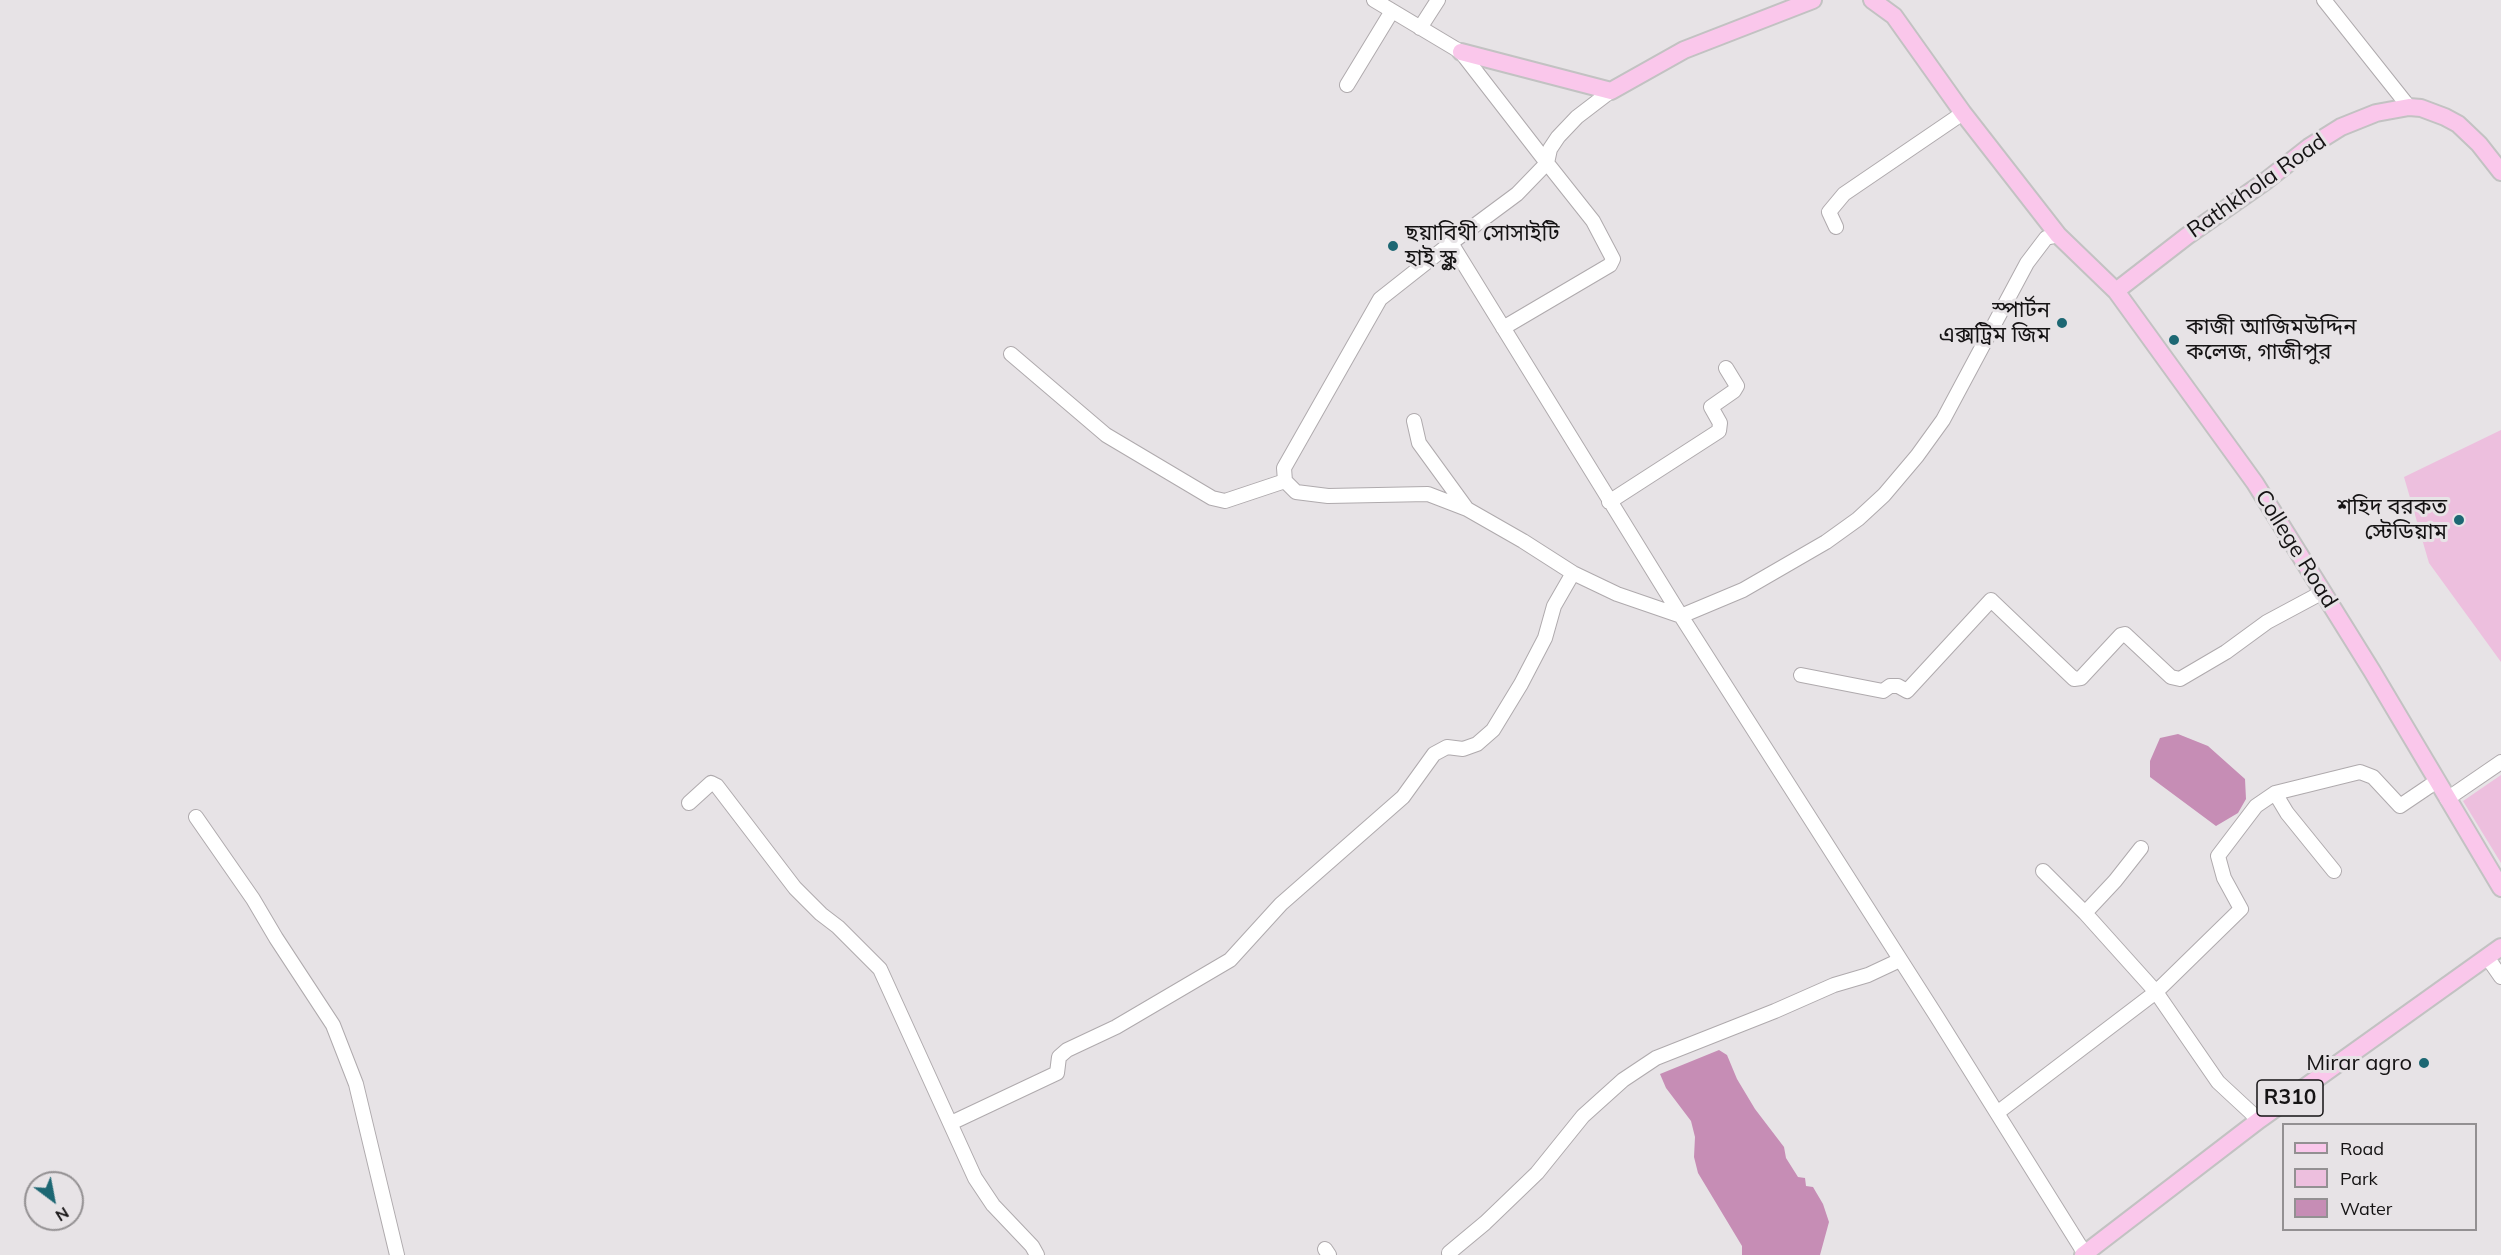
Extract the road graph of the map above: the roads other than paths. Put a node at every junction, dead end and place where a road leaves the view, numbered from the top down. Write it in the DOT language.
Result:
graph roads {
  1 [pos="1374,0"];
  2 [pos="1438,0"];
  3 [pos="1813,0"];
  4 [pos="1872,0"];
  5 [pos="2324,0"];
  6 [pos="1392,10"];
  7 [pos="1420,28"];
  8 [pos="1461,52"];
  9 [pos="1347,85"];
  10 [pos="1611,91"];
  11 [pos="2409,107"];
  12 [pos="1963,113"];
  13 [pos="1547,163"];
  14 [pos="2501,172"];
  15 [pos="1836,227"];
  16 [pos="2058,235"];
  17 [pos="1451,243"];
  18 [pos="2116,291"];
  19 [pos="1503,328"];
  20 [pos="1011,354"];
  21 [pos="1726,368"];
  22 [pos="1414,421"];
  23 [pos="1285,481"];
  24 [pos="1609,502"];
  25 [pos="1467,509"];
  26 [pos="1573,573"];
  27 [pos="2323,592"];
  28 [pos="1681,616"];
  29 [pos="1801,675"];
  30 [pos="2501,762"];
  31 [pos="2437,782"];
  32 [pos="2275,793"];
  33 [pos="2447,799"];
  34 [pos="688,803"];
  35 [pos="196,817"];
  36 [pos="2141,848"];
  37 [pos="2043,871"];
  38 [pos="2334,871"];
  39 [pos="2501,888"];
  40 [pos="2085,912"];
  41 [pos="2494,952"];
  42 [pos="1900,960"];
  43 [pos="2501,976"];
  44 [pos="2156,992"];
  45 [pos="1997,1113"];
  46 [pos="2259,1120"];
  47 [pos="951,1123"];
  48 [pos="1449,1253"];
  49 [pos="2084,1254"];
  50 [pos="397,1255"];
  51 [pos="1037,1255"];
  1 -- 6 [label="street"];
  2 -- 7 [label="street"];
  3 -- 10 [label="main road"];
  4 -- 12 [label="main road, College Road"];
  5 -- 11 [label="street"];
  6 -- 7 [label="street"];
  6 -- 9 [label="street"];
  7 -- 8 [label="street"];
  8 -- 10 [label="main road"];
  8 -- 13 [label="street"];
  10 -- 13 [label="street"];
  11 -- 14 [label="main road"];
  11 -- 18 [label="main road, Rathkhola Road"];
  12 -- 15 [label="street"];
  12 -- 16 [label="main road, College Road"];
  13 -- 17 [label="street"];
  13 -- 19 [label="street"];
  16 -- 18 [label="main road, College Road"];
  16 -- 28 [label="street"];
  17 -- 19 [label="street"];
  17 -- 23 [label="street"];
  18 -- 27 [label="main road, College Road"];
  19 -- 24 [label="street"];
  20 -- 23 [label="street"];
  21 -- 24 [label="street"];
  22 -- 25 [label="street"];
  23 -- 25 [label="street"];
  24 -- 28 [label="street"];
  25 -- 26 [label="street"];
  26 -- 28 [label="street"];
  26 -- 47 [label="street"];
  27 -- 29 [label="street"];
  27 -- 31 [label="main road, College Road"];
  28 -- 42 [label="street"];
  30 -- 33 [label="street"];
  31 -- 32 [label="street"];
  31 -- 33 [label="main road, College Road"];
  32 -- 38 [label="street"];
  32 -- 44 [label="street"];
  33 -- 39 [label="main road, College Road"];
  34 -- 47 [label="street"];
  35 -- 50 [label="street"];
  36 -- 40 [label="street"];
  37 -- 40 [label="street"];
  40 -- 44 [label="street"];
  41 -- 43 [label="street"];
  41 -- 46 [label="main road, R310"];
  42 -- 45 [label="street"];
  42 -- 48 [label="street"];
  44 -- 45 [label="street"];
  44 -- 46 [label="street"];
  45 -- 49 [label="street"];
  46 -- 49 [label="main road, R310"];
  47 -- 51 [label="street"];
}
